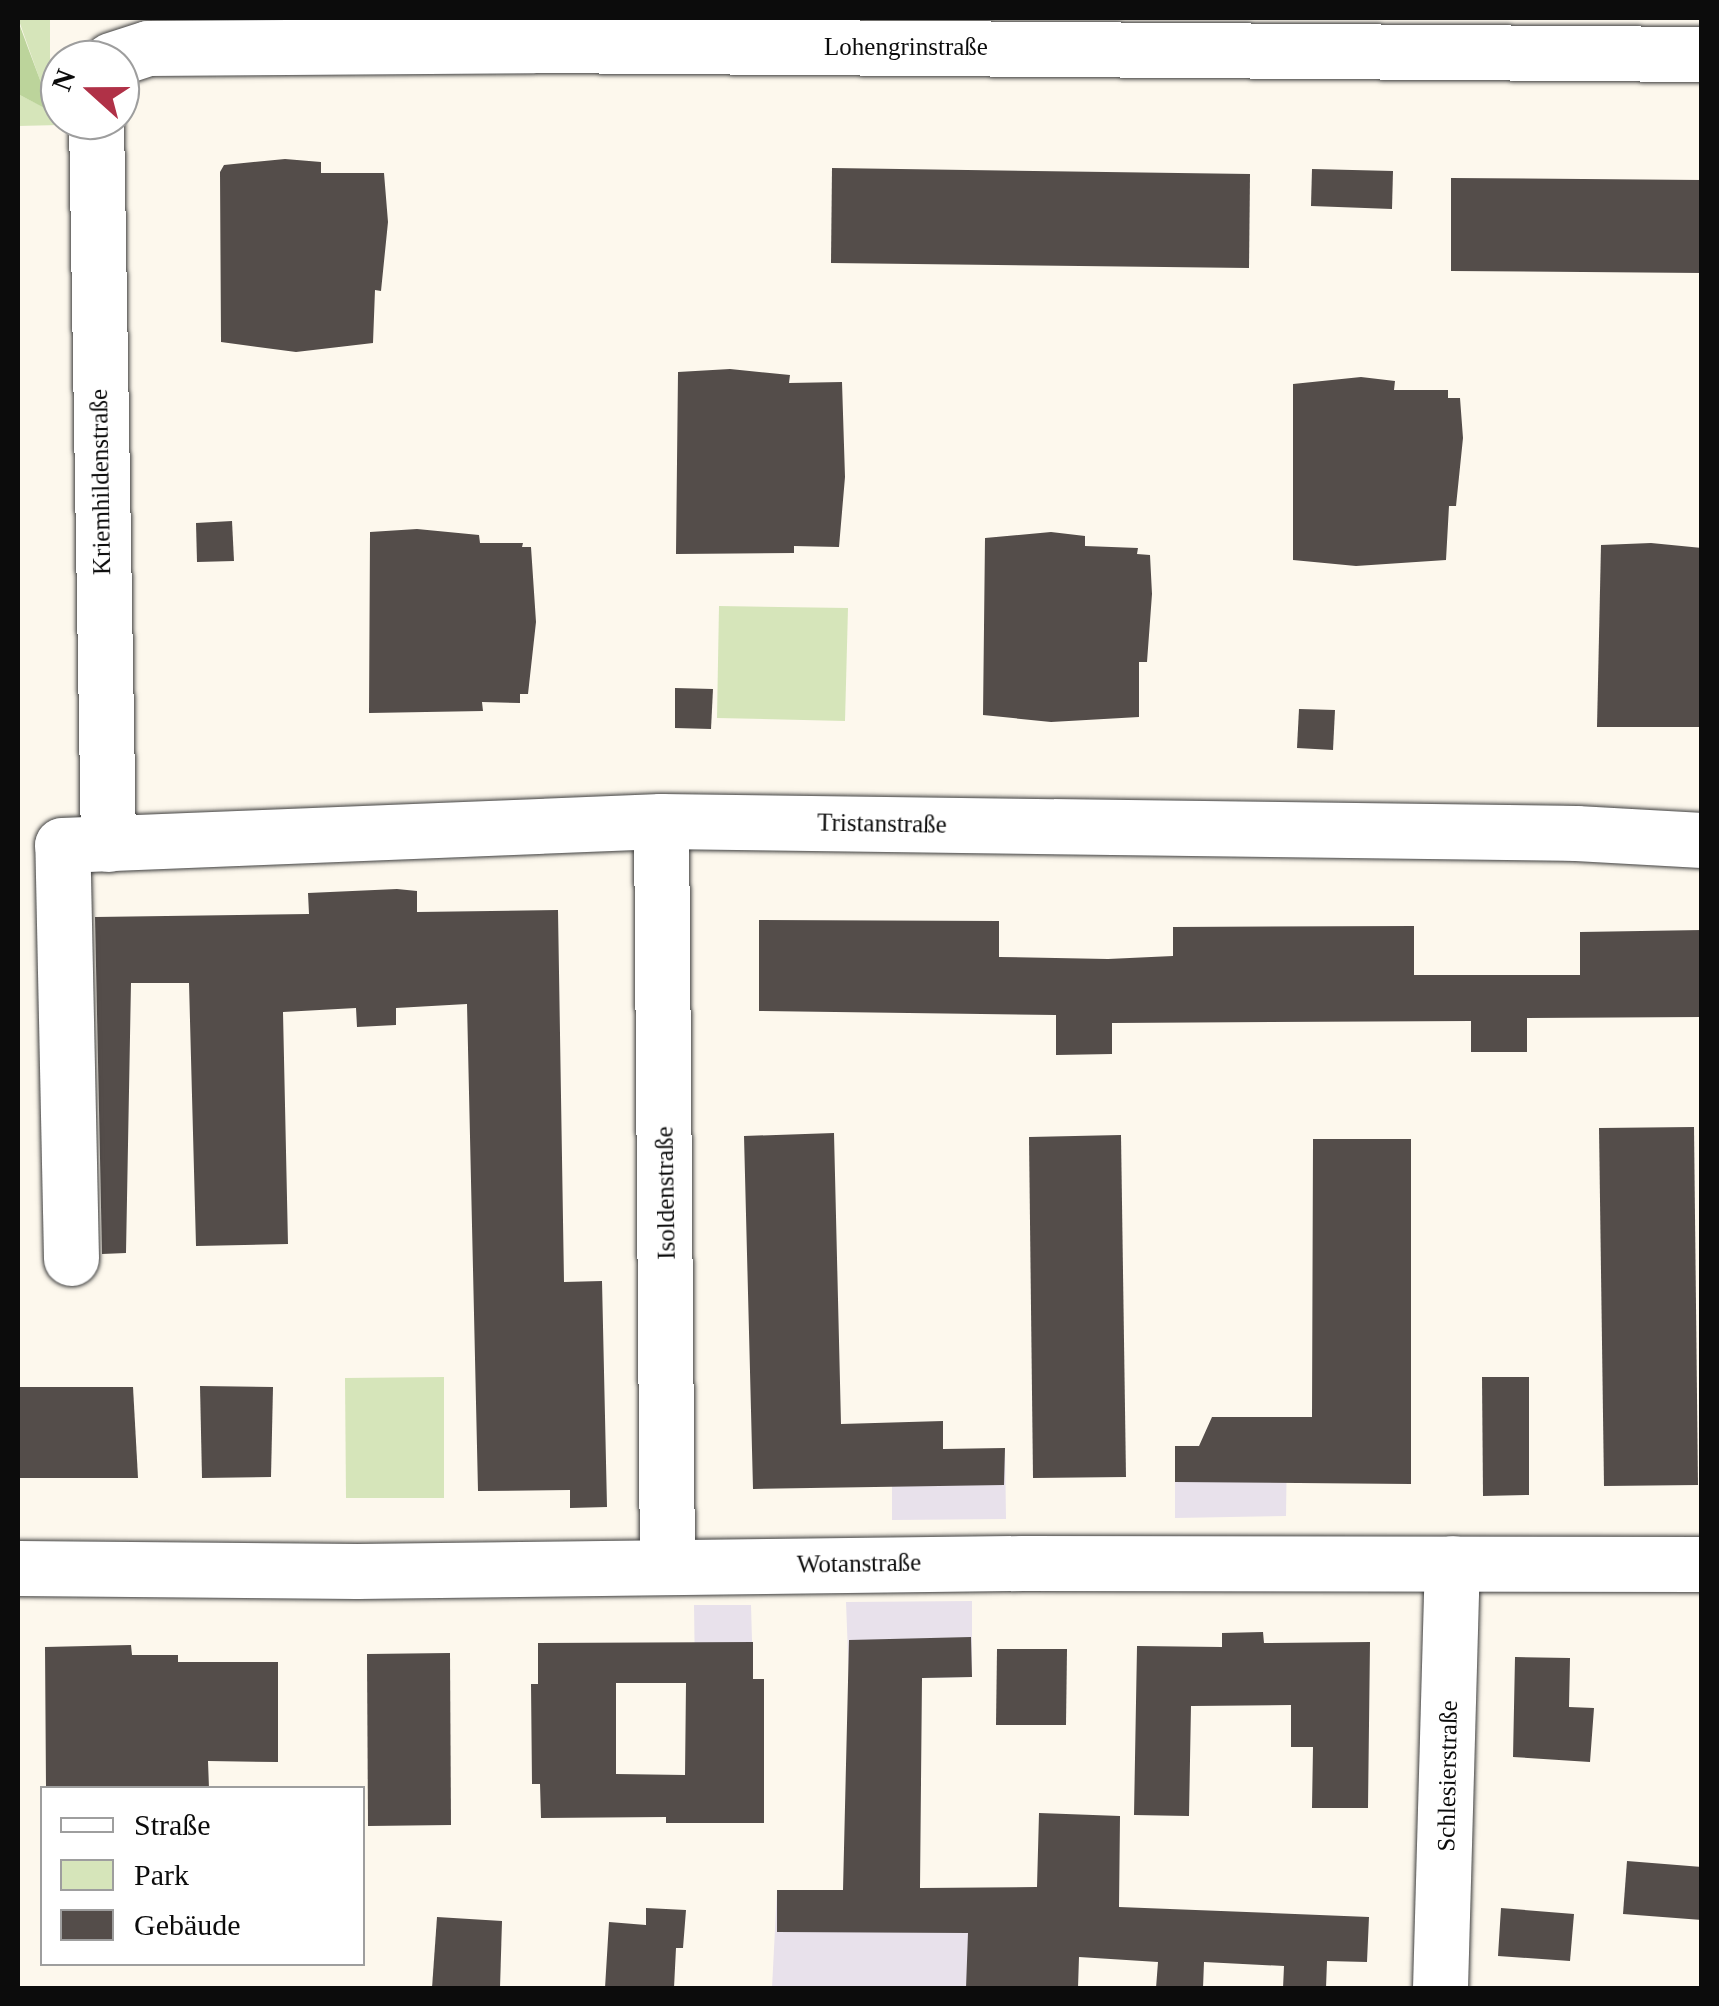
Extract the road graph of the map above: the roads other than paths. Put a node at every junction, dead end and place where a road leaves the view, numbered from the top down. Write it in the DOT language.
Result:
graph roads {
  1 [pos="140,50"];
  2 [pos="1702,54"];
  3 [pos="96,140"];
  4 [pos="661,821"];
  5 [pos="1702,840"];
  6 [pos="85,844"];
  7 [pos="71,1258"];
  8 [pos="1452,1563"];
  9 [pos="1702,1564"];
  10 [pos="666,1566"];
  11 [pos="18,1568"];
  12 [pos="1440,1988"];
  1 -- 2 [label="street, Lohengrinstraße"];
  3 -- 6 [label="street, Kriemhildenstraße"];
  4 -- 5 [label="street, Tristanstraße"];
  4 -- 6 [label="street, Tristanstraße"];
  4 -- 10 [label="street, Isoldenstraße"];
  6 -- 7 [label="street, Kriemhildenstraße"];
  8 -- 9 [label="street, Wotanstraße"];
  8 -- 10 [label="street, Wotanstraße"];
  8 -- 12 [label="street, Schlesierstraße"];
  10 -- 11 [label="street, Wotanstraße"];
}
